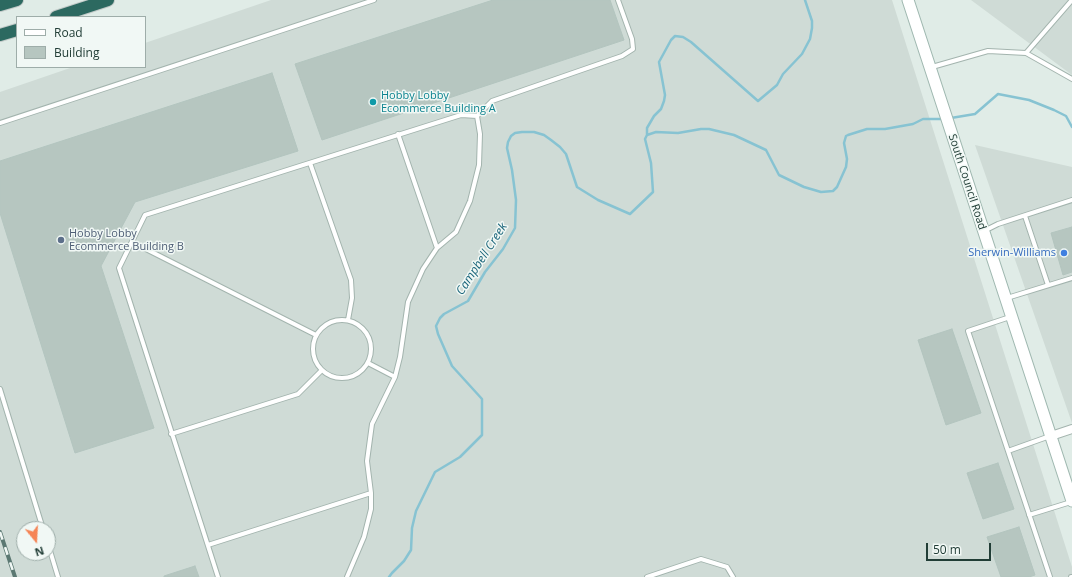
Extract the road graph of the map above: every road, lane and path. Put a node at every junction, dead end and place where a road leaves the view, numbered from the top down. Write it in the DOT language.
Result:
graph roads {
  1 [pos="17,0"];
  2 [pos="108,0"];
  3 [pos="374,0"];
  4 [pos="618,0"];
  5 [pos="908,0"];
  6 [pos="1072,0"];
  7 [pos="0,6"];
  8 [pos="59,16"];
  9 [pos="16,30"];
  10 [pos="0,35"];
  11 [pos="1026,54"];
  12 [pos="930,68"];
  13 [pos="1072,79"];
  14 [pos="477,116"];
  15 [pos="0,123"];
  16 [pos="398,134"];
  17 [pos="310,163"];
  18 [pos="1072,200"];
  19 [pos="1025,216"];
  20 [pos="983,231"];
  21 [pos="132,242"];
  22 [pos="437,248"];
  23 [pos="1072,278"];
  24 [pos="1048,285"];
  25 [pos="1006,298"];
  26 [pos="1012,317"];
  27 [pos="348,320"];
  28 [pos="316,336"];
  29 [pos="368,363"];
  30 [pos="321,371"];
  31 [pos="395,376"];
  32 [pos="0,389"];
  33 [pos="1072,429"];
  34 [pos="172,434"];
  35 [pos="1051,436"];
  36 [pos="1008,451"];
  37 [pos="371,493"];
  38 [pos="1072,501"];
  39 [pos="1029,515"];
  40 [pos="41,521"];
  41 [pos="208,545"];
  42 [pos="53,561"];
  43 [pos="58,577"];
  44 [pos="218,577"];
  45 [pos="347,577"];
  46 [pos="647,577"];
  47 [pos="733,577"];
  48 [pos="1050,577"];
  1 -- 7 [label="highway"];
  2 -- 8 [label="highway"];
  3 -- 15 [label="lane"];
  4 -- 14 [label="lane"];
  5 -- 12 [label="main road, South Council Road"];
  6 -- 11 [label="lane"];
  9 -- 10 [label="highway"];
  11 -- 12 [label="lane"];
  11 -- 13 [label="lane"];
  12 -- 20 [label="main road, South Council Road"];
  14 -- 16 [label="lane"];
  14 -- 22 [label="lane"];
  16 -- 17 [label="lane"];
  16 -- 22 [label="lane"];
  17 -- 21 [label="lane"];
  17 -- 27 [label="lane"];
  18 -- 19 [label="lane"];
  19 -- 20 [label="lane"];
  19 -- 24 [label="lane"];
  20 -- 25 [label="main road, South Council Road"];
  21 -- 28 [label="lane"];
  21 -- 34 [label="lane"];
  22 -- 31 [label="lane"];
  23 -- 24 [label="lane"];
  24 -- 25 [label="lane"];
  25 -- 26 [label="main road, South Council Road"];
  26 -- 35 [label="main road, South Council Road"];
  26 -- 36 [label="lane"];
  27 -- 28 [label="lane"];
  27 -- 29 [label="lane"];
  28 -- 30 [label="lane"];
  29 -- 30 [label="lane"];
  29 -- 31 [label="lane"];
  30 -- 34 [label="lane"];
  31 -- 37 [label="lane"];
  32 -- 40 [label="lane"];
  33 -- 35 [label="street"];
  34 -- 41 [label="lane"];
  35 -- 36 [label="lane"];
  35 -- 38 [label="main road, South Council Road"];
  36 -- 39 [label="lane"];
  37 -- 41 [label="lane"];
  37 -- 45 [label="lane"];
  38 -- 39 [label="lane"];
  39 -- 48 [label="lane"];
  41 -- 44 [label="lane"];
  42 -- 43 [label="lane"];
  46 -- 47 [label="lane"];
}
